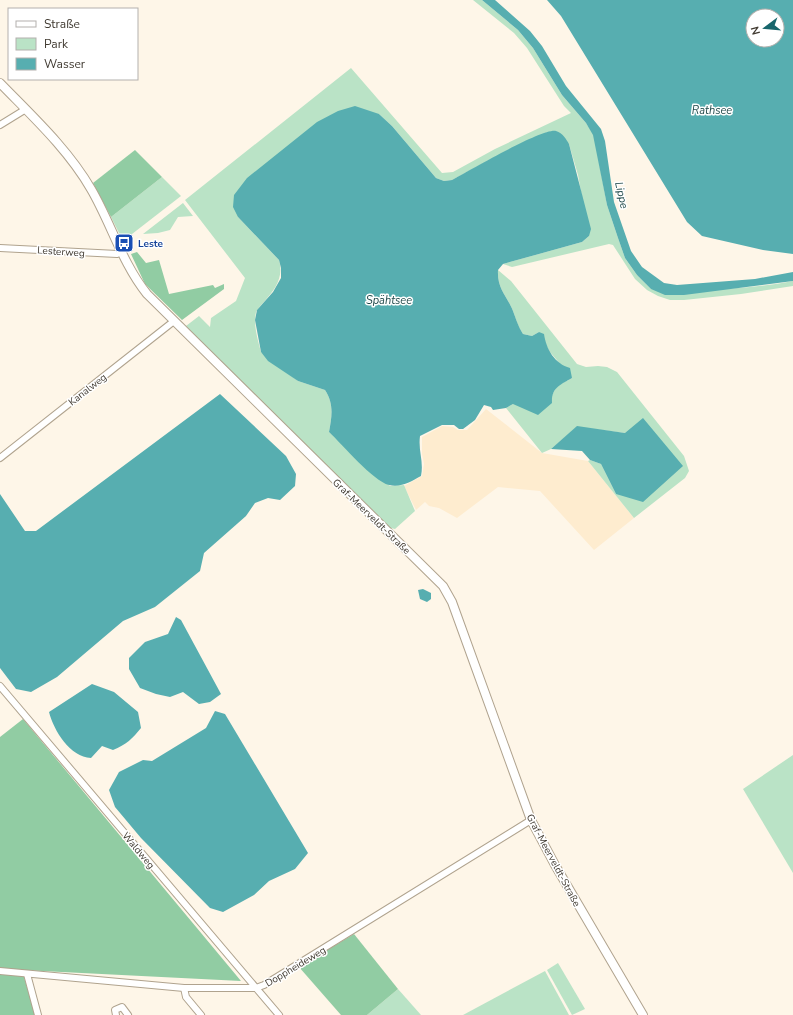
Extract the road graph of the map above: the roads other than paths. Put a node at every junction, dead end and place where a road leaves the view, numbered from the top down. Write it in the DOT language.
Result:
graph roads {
  1 [pos="0,83"];
  2 [pos="26,109"];
  3 [pos="0,124"];
  4 [pos="0,248"];
  5 [pos="122,252"];
  6 [pos="174,321"];
  7 [pos="0,458"];
  8 [pos="0,686"];
  9 [pos="531,820"];
  10 [pos="0,971"];
  11 [pos="27,974"];
  12 [pos="184,988"];
  13 [pos="256,988"];
  14 [pos="38,1015"];
  15 [pos="116,1015"];
  16 [pos="128,1015"];
  17 [pos="201,1015"];
  18 [pos="278,1015"];
  19 [pos="643,1015"];
  1 -- 2 [label="main road, Graf-Meerveldt-Straße"];
  2 -- 3 [label="street"];
  2 -- 5 [label="main road, Graf-Meerveldt-Straße"];
  4 -- 5 [label="street, Lesterweg"];
  5 -- 6 [label="main road, Graf-Meerveldt-Straße"];
  6 -- 7 [label="street, Kanalweg"];
  6 -- 9 [label="main road, Graf-Meerveldt-Straße"];
  8 -- 13 [label="street, Waldweg"];
  9 -- 13 [label="street, Doppheideweg"];
  9 -- 19 [label="main road, Graf-Meerveldt-Straße"];
  10 -- 11 [label="street, Doppheideweg"];
  11 -- 12 [label="street, Doppheideweg"];
  11 -- 14 [label="street"];
  12 -- 13 [label="street, Doppheideweg"];
  12 -- 17 [label="street"];
  13 -- 18 [label="street, Waldweg"];
  15 -- 16 [label="street"];
}
